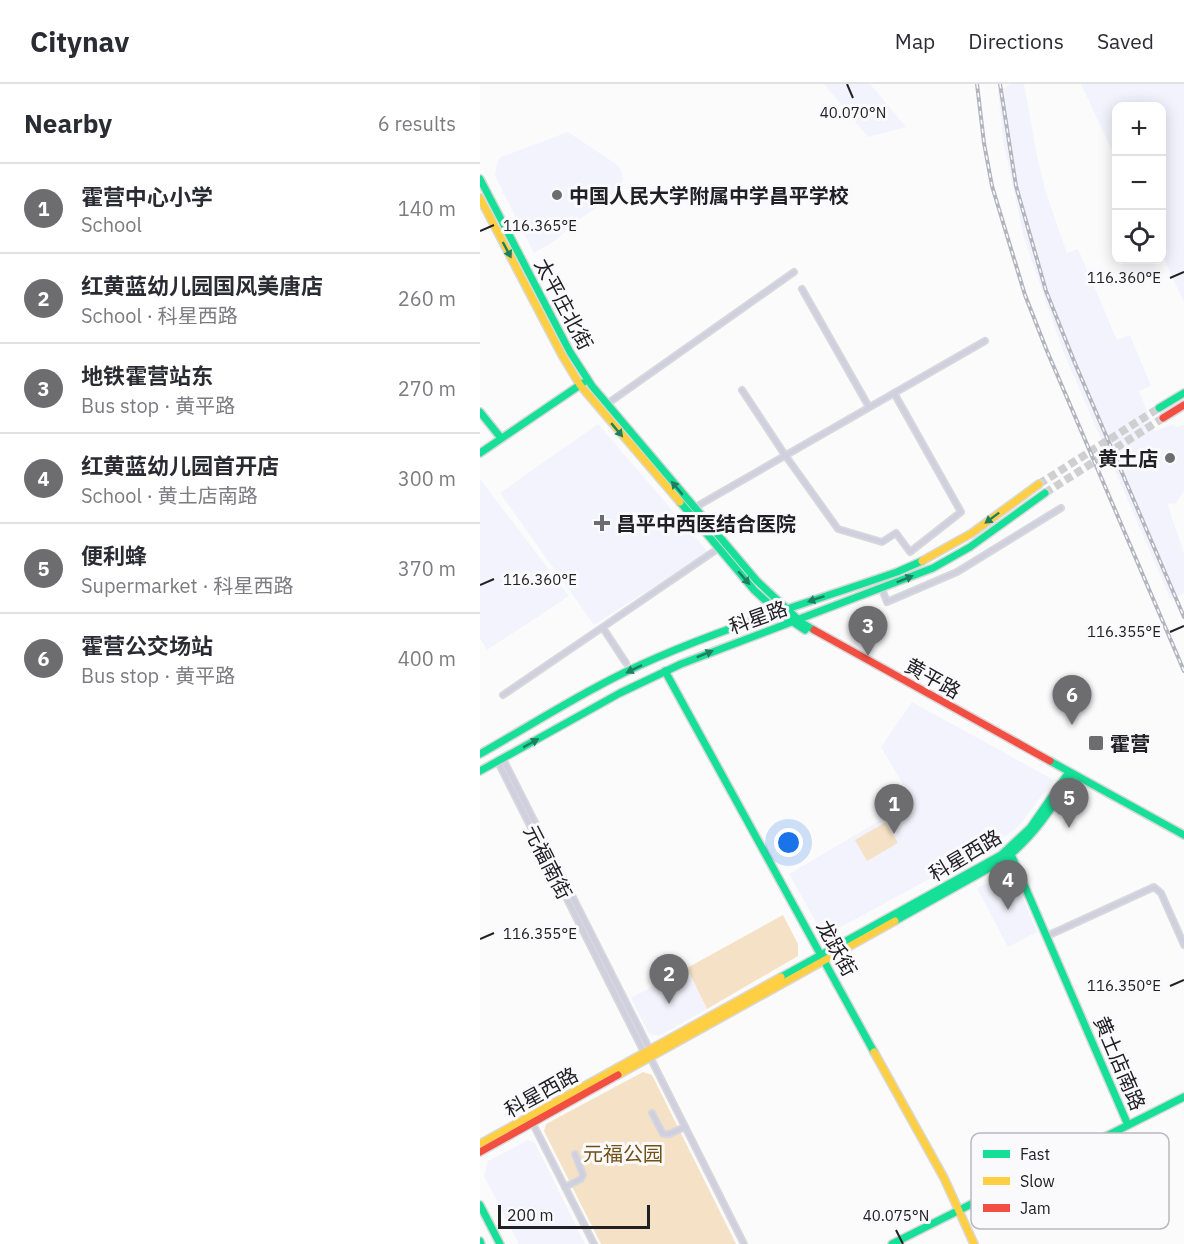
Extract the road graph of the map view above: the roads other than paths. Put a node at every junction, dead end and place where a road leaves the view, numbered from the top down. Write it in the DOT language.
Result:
graph roads {
  1 [pos="480,179"];
  2 [pos="480,198"];
  3 [pos="794,272"];
  4 [pos="802,290"];
  5 [pos="985,341"];
  6 [pos="588,380"];
  7 [pos="580,385"];
  8 [pos="741,390"];
  9 [pos="894,393"];
  10 [pos="1184,393"];
  11 [pos="607,404"];
  12 [pos="1184,405"];
  13 [pos="869,407"];
  14 [pos="1159,408"];
  15 [pos="480,412"];
  16 [pos="1163,418"];
  17 [pos="501,438"];
  18 [pos="480,453"];
  19 [pos="785,455"];
  20 [pos="1039,484"];
  21 [pos="1045,493"];
  22 [pos="694,508"];
  23 [pos="1060,508"];
  24 [pos="687,512"];
  25 [pos="725,543"];
  26 [pos="718,549"];
  27 [pos="882,589"];
  28 [pos="787,609"];
  29 [pos="778,612"];
  30 [pos="795,621"];
  31 [pos="603,628"];
  32 [pos="626,663"];
  33 [pos="665,671"];
  34 [pos="503,695"];
  35 [pos="480,754"];
  36 [pos="500,760"];
  37 [pos="480,771"];
  38 [pos="1069,774"];
  39 [pos="1184,837"];
  40 [pos="1010,852"];
  41 [pos="1047,936"];
  42 [pos="1184,945"];
  43 [pos="823,957"];
  44 [pos="648,1053"];
  45 [pos="1184,1097"];
  46 [pos="652,1113"];
  47 [pos="531,1120"];
  48 [pos="1128,1125"];
  49 [pos="685,1127"];
  50 [pos="1112,1133"];
  51 [pos="480,1144"];
  52 [pos="480,1152"];
  53 [pos="575,1154"];
  54 [pos="565,1187"];
  55 [pos="971,1204"];
  56 [pos="480,1205"];
  57 [pos="960,1210"];
  58 [pos="500,1244"];
  59 [pos="594,1244"];
  60 [pos="744,1244"];
  61 [pos="892,1244"];
  62 [pos="975,1244"];
  1 -- 6 [label="main road, 太平庄北街"];
  2 -- 7 [label="main road, 太平庄北街, one-way"];
  3 -- 11 [label="street"];
  4 -- 13 [label="street"];
  5 -- 9 [label="street"];
  6 -- 7 [label="main road"];
  6 -- 11 [label="main road, 黄平路"];
  7 -- 17 [label="main road"];
  7 -- 24 [label="main road, 黄平路, one-way"];
  8 -- 19 [label="street"];
  9 -- 13 [label="street"];
  9 -- 19 [label="street"];
  10 -- 14 [label="main road"];
  22 -- 11 [label="main road, 黄平路, one-way"];
  12 -- 16 [label="main road"];
  13 -- 19 [label="street"];
  15 -- 17 [label="main road"];
  17 -- 18 [label="main road"];
  19 -- 22 [label="street"];
  20 -- 28 [label="main road, 科星路, one-way"];
  27 -- 21 [label="main road, 科星路, one-way"];
  22 -- 24 [label="street"];
  22 -- 25 [label="main road, 黄平路"];
  23 -- 27 [label="street"];
  24 -- 26 [label="main road, 黄平路"];
  25 -- 26 [label="street"];
  25 -- 28 [label="main road, 黄平路"];
  26 -- 29 [label="main road, 黄平路, one-way"];
  26 -- 31 [label="street"];
  27 -- 30 [label="main road, 科星路"];
  28 -- 29 [label="main road, 科星路"];
  28 -- 30 [label="main road, 黄平路"];
  29 -- 30 [label="main road, 黄平路"];
  29 -- 35 [label="main road, 科星路, one-way"];
  33 -- 30 [label="main road, 科星路, one-way"];
  30 -- 38 [label="main road, 黄平路"];
  31 -- 32 [label="street"];
  31 -- 34 [label="street"];
  36 -- 33 [label="main road, 科星路, one-way"];
  33 -- 43 [label="main road, 龙跃街"];
  36 -- 37 [label="main road, 科星路"];
  36 -- 44 [label="street, 元福南街"];
  38 -- 39 [label="main road, 黄平路"];
  38 -- 40 [label="main road, 科星西路"];
  40 -- 41 [label="main road, 黄土店南路"];
  40 -- 43 [label="main road, 科星西路"];
  41 -- 42 [label="street"];
  41 -- 48 [label="main road, 黄土店南路"];
  43 -- 44 [label="main road, 科星西路"];
  43 -- 57 [label="main road, 龙跃街"];
  44 -- 47 [label="main road, 科星西路"];
  44 -- 49 [label="street, 元福南街"];
  45 -- 48 [label="main road"];
  46 -- 49 [label="street"];
  47 -- 51 [label="main road, 科星西路"];
  47 -- 52 [label="main road, 科星西路"];
  47 -- 54 [label="street"];
  48 -- 50 [label="main road"];
  49 -- 60 [label="street, 元福南街"];
  53 -- 54 [label="street"];
  54 -- 59 [label="street"];
  55 -- 57 [label="main road"];
  56 -- 58 [label="main road"];
  57 -- 61 [label="main road"];
  57 -- 62 [label="main road, 龙跃街"];
}
